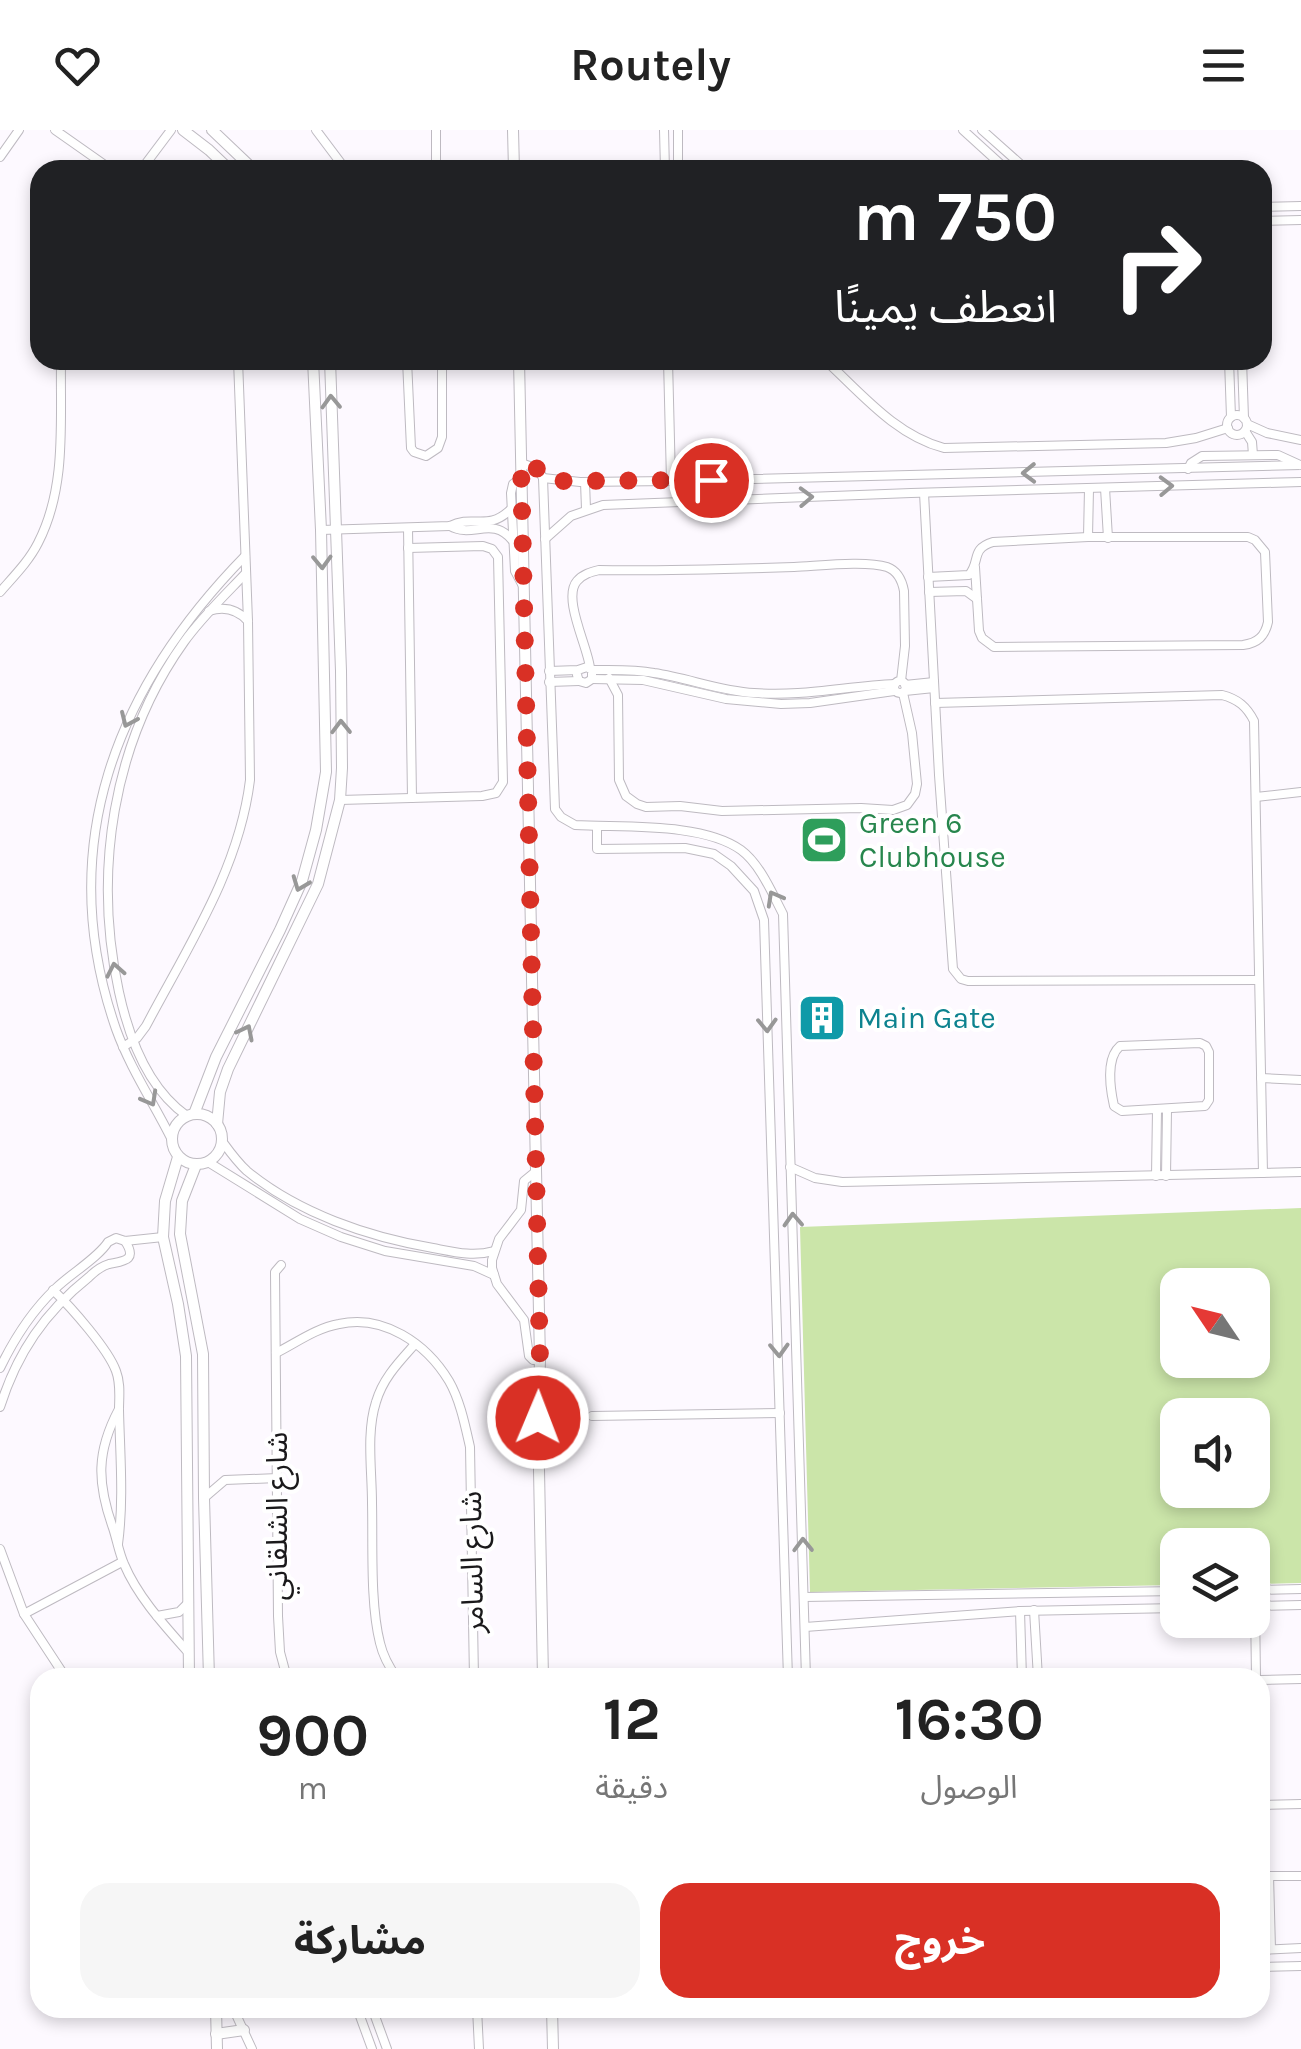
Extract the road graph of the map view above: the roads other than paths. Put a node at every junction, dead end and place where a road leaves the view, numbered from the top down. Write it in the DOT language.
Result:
graph roads {
  1 [pos="19,130"];
  2 [pos="55,130"];
  3 [pos="171,130"];
  4 [pos="183,130"];
  5 [pos="212,130"];
  6 [pos="316,130"];
  7 [pos="436,130"];
  8 [pos="513,130"];
  9 [pos="664,130"];
  10 [pos="678,130"];
  11 [pos="963,130"];
  12 [pos="982,130"];
  13 [pos="0,157"];
  14 [pos="98,160"];
  15 [pos="148,160"];
  16 [pos="218,160"];
  17 [pos="244,160"];
  18 [pos="338,160"];
  19 [pos="436,160"];
  20 [pos="514,160"];
  21 [pos="664,160"];
  22 [pos="678,160"];
  23 [pos="996,160"];
  24 [pos="1016,160"];
  25 [pos="1272,206"];
  26 [pos="1301,206"];
  27 [pos="1301,220"];
  28 [pos="1272,221"];
  29 [pos="61,370"];
  30 [pos="238,370"];
  31 [pos="313,370"];
  32 [pos="330,370"];
  33 [pos="407,370"];
  34 [pos="442,370"];
  35 [pos="519,370"];
  36 [pos="668,370"];
  37 [pos="836,370"];
  38 [pos="1229,370"];
  39 [pos="1242,370"];
  40 [pos="1231,417"];
  41 [pos="1245,425"];
  42 [pos="1228,429"];
  43 [pos="1301,440"];
  44 [pos="1253,455"];
  45 [pos="1226,456"];
  46 [pos="521,463"];
  47 [pos="1301,465"];
  48 [pos="1188,468"];
  49 [pos="521,478"];
  50 [pos="543,478"];
  51 [pos="671,481"];
  52 [pos="585,482"];
  53 [pos="1301,482"];
  54 [pos="1105,488"];
  55 [pos="1089,489"];
  56 [pos="924,493"];
  57 [pos="511,509"];
  58 [pos="586,509"];
  59 [pos="471,526"];
  60 [pos="408,528"];
  61 [pos="321,530"];
  62 [pos="336,530"];
  63 [pos="1088,538"];
  64 [pos="1108,538"];
  65 [pos="545,539"];
  66 [pos="513,541"];
  67 [pos="408,548"];
  68 [pos="245,556"];
  69 [pos="975,568"];
  70 [pos="245,574"];
  71 [pos="949,576"];
  72 [pos="928,577"];
  73 [pos="524,588"];
  74 [pos="950,591"];
  75 [pos="0,592"];
  76 [pos="929,592"];
  77 [pos="977,600"];
  78 [pos="209,611"];
  79 [pos="248,621"];
  80 [pos="549,670"];
  81 [pos="587,671"];
  82 [pos="654,677"];
  83 [pos="609,678"];
  84 [pos="626,679"];
  85 [pos="549,682"];
  86 [pos="934,685"];
  87 [pos="900,687"];
  88 [pos="618,695"];
  89 [pos="935,704"];
  90 [pos="1301,792"];
  91 [pos="1256,797"];
  92 [pos="412,798"];
  93 [pos="340,800"];
  94 [pos="597,826"];
  95 [pos="1259,980"];
  96 [pos="133,1042"];
  97 [pos="123,1047"];
  98 [pos="1261,1078"];
  99 [pos="1301,1080"];
  100 [pos="1162,1110"];
  101 [pos="190,1115"];
  102 [pos="217,1124"];
  103 [pos="171,1138"];
  104 [pos="222,1140"];
  105 [pos="178,1157"];
  106 [pos="202,1164"];
  107 [pos="790,1167"];
  108 [pos="535,1172"];
  109 [pos="1301,1172"];
  110 [pos="1262,1173"];
  111 [pos="1161,1176"];
  112 [pos="163,1237"];
  113 [pos="125,1241"];
  114 [pos="104,1250"];
  115 [pos="494,1251"];
  116 [pos="111,1263"];
  117 [pos="282,1266"];
  118 [pos="494,1276"];
  119 [pos="53,1290"];
  120 [pos="63,1300"];
  121 [pos="415,1344"];
  122 [pos="276,1354"];
  123 [pos="540,1360"];
  124 [pos="0,1368"];
  125 [pos="0,1407"];
  126 [pos="119,1409"];
  127 [pos="780,1412"];
  128 [pos="592,1416"];
  129 [pos="214,1473"];
  130 [pos="278,1478"];
  131 [pos="204,1498"];
  132 [pos="118,1544"];
  133 [pos="0,1549"];
  134 [pos="122,1562"];
  135 [pos="1301,1589"];
  136 [pos="1270,1590"];
  137 [pos="1160,1591"];
  138 [pos="804,1596"];
  139 [pos="189,1603"];
  140 [pos="1270,1606"];
  141 [pos="1301,1606"];
  142 [pos="1160,1608"];
  143 [pos="1034,1610"];
  144 [pos="1020,1611"];
  145 [pos="24,1614"];
  146 [pos="157,1616"];
  147 [pos="805,1627"];
  148 [pos="1256,1638"];
  149 [pos="190,1654"];
  150 [pos="59,1668"];
  151 [pos="190,1668"];
  152 [pos="209,1668"];
  153 [pos="284,1668"];
  154 [pos="391,1668"];
  155 [pos="474,1668"];
  156 [pos="544,1668"];
  157 [pos="788,1668"];
  158 [pos="806,1668"];
  159 [pos="1022,1668"];
  160 [pos="1037,1668"];
  161 [pos="1257,1668"];
  162 [pos="1270,1679"];
  163 [pos="1301,1679"];
  164 [pos="1270,1804"];
  165 [pos="1301,1804"];
  166 [pos="1270,1876"];
  167 [pos="1301,1876"];
  168 [pos="1270,1937"];
  169 [pos="1301,1948"];
  170 [pos="1271,1949"];
  171 [pos="1270,1966"];
  172 [pos="1301,1966"];
  173 [pos="216,2018"];
  174 [pos="238,2018"];
  175 [pos="361,2018"];
  176 [pos="375,2018"];
  177 [pos="478,2018"];
  178 [pos="555,2018"];
  179 [pos="244,2030"];
  180 [pos="216,2034"];
  181 [pos="216,2049"];
  182 [pos="252,2049"];
  183 [pos="372,2049"];
  184 [pos="386,2049"];
  185 [pos="479,2049"];
  186 [pos="553,2049"];
  1 -- 13 [label="street"];
  2 -- 14 [label="street"];
  3 -- 15 [label="street"];
  4 -- 16 [label="street"];
  5 -- 17 [label="street"];
  6 -- 18 [label="street"];
  7 -- 19 [label="street"];
  8 -- 20 [label="street"];
  9 -- 21 [label="street"];
  10 -- 22 [label="street"];
  11 -- 23 [label="street"];
  12 -- 24 [label="street"];
  25 -- 26 [label="street"];
  27 -- 28 [label="street"];
  29 -- 75 [label="street"];
  30 -- 68 [label="street"];
  31 -- 61 [label="street"];
  62 -- 32 [label="street, one-way"];
  33 -- 34 [label="street"];
  35 -- 46 [label="street"];
  36 -- 51 [label="street"];
  37 -- 42 [label="street"];
  38 -- 40 [label="street"];
  39 -- 41 [label="street"];
  40 -- 41 [label="street"];
  40 -- 42 [label="street"];
  41 -- 42 [label="street"];
  41 -- 43 [label="street"];
  41 -- 44 [label="street"];
  42 -- 45 [label="street"];
  44 -- 45 [label="street"];
  44 -- 47 [label="street"];
  45 -- 48 [label="street"];
  46 -- 49 [label="street"];
  46 -- 50 [label="street"];
  47 -- 48 [label="street"];
  48 -- 51 [label="street, one-way"];
  49 -- 57 [label="street"];
  49 -- 73 [label="street"];
  50 -- 52 [label="street"];
  50 -- 65 [label="street"];
  51 -- 52 [label="street"];
  52 -- 58 [label="street"];
  54 -- 53 [label="street, one-way"];
  54 -- 55 [label="street"];
  54 -- 64 [label="street"];
  55 -- 56 [label="street"];
  55 -- 63 [label="street"];
  58 -- 56 [label="street, one-way"];
  56 -- 72 [label="street"];
  57 -- 59 [label="street"];
  57 -- 66 [label="street"];
  58 -- 65 [label="street"];
  59 -- 60 [label="street"];
  59 -- 66 [label="street"];
  60 -- 62 [label="street"];
  60 -- 67 [label="street"];
  61 -- 62 [label="street"];
  61 -- 101 [label="street, one-way"];
  93 -- 62 [label="street, one-way"];
  63 -- 64 [label="street"];
  63 -- 69 [label="street"];
  64 -- 77 [label="street"];
  65 -- 80 [label="street"];
  66 -- 73 [label="street"];
  67 -- 92 [label="street"];
  67 -- 92 [label="street"];
  68 -- 70 [label="street"];
  68 -- 97 [label="street, one-way"];
  69 -- 71 [label="street"];
  69 -- 77 [label="street"];
  70 -- 78 [label="street"];
  70 -- 79 [label="street"];
  71 -- 72 [label="street"];
  71 -- 74 [label="street"];
  72 -- 76 [label="street"];
  73 -- 108 [label="street"];
  74 -- 76 [label="street"];
  74 -- 77 [label="street"];
  76 -- 86 [label="street"];
  78 -- 79 [label="street"];
  96 -- 78 [label="street, one-way"];
  79 -- 96 [label="street"];
  80 -- 81 [label="street"];
  80 -- 85 [label="street"];
  81 -- 82 [label="street"];
  81 -- 83 [label="street"];
  81 -- 85 [label="street"];
  81 -- 87 [label="street"];
  82 -- 84 [label="street"];
  82 -- 87 [label="street"];
  83 -- 84 [label="street"];
  83 -- 88 [label="street"];
  84 -- 88 [label="street"];
  85 -- 94 [label="street"];
  86 -- 87 [label="street"];
  86 -- 89 [label="street"];
  87 -- 88 [label="street"];
  89 -- 91 [label="street"];
  89 -- 95 [label="street"];
  90 -- 91 [label="street"];
  91 -- 95 [label="street"];
  92 -- 93 [label="street"];
  102 -- 93 [label="street, one-way"];
  107 -- 94 [label="street, one-way"];
  94 -- 127 [label="street, one-way"];
  95 -- 98 [label="street"];
  96 -- 97 [label="street"];
  96 -- 101 [label="street"];
  97 -- 103 [label="street, one-way"];
  98 -- 99 [label="street"];
  98 -- 110 [label="street"];
  100 -- 100 [label="street"];
  100 -- 111 [label="street"];
  101 -- 102 [label="street"];
  101 -- 103 [label="street"];
  102 -- 104 [label="street"];
  103 -- 105 [label="street"];
  104 -- 106 [label="street"];
  104 -- 115 [label="street"];
  105 -- 106 [label="street"];
  105 -- 112 [label="street"];
  106 -- 118 [label="street"];
  106 -- 129 [label="street"];
  107 -- 111 [label="street"];
  138 -- 107 [label="street, one-way"];
  108 -- 115 [label="street"];
  108 -- 123 [label="street"];
  109 -- 110 [label="street"];
  110 -- 111 [label="street"];
  112 -- 113 [label="street"];
  112 -- 139 [label="street"];
  113 -- 114 [label="street"];
  113 -- 116 [label="street"];
  114 -- 116 [label="street"];
  114 -- 119 [label="street"];
  115 -- 118 [label="street"];
  116 -- 120 [label="street"];
  117 -- 122 [label="street, شارع الشلقاني"];
  118 -- 123 [label="street"];
  119 -- 120 [label="street"];
  119 -- 124 [label="street"];
  120 -- 125 [label="street"];
  120 -- 126 [label="street"];
  121 -- 122 [label="street"];
  121 -- 154 [label="street"];
  121 -- 155 [label="street, شارع السامر"];
  122 -- 130 [label="street, شارع الشلقاني"];
  123 -- 156 [label="street"];
  126 -- 132 [label="street"];
  126 -- 132 [label="street"];
  127 -- 128 [label="street"];
  127 -- 157 [label="street"];
  129 -- 130 [label="street"];
  129 -- 131 [label="street"];
  129 -- 131 [label="street"];
  130 -- 153 [label="street, شارع الشلقاني"];
  131 -- 152 [label="street"];
  132 -- 134 [label="street"];
  133 -- 145 [label="street"];
  134 -- 145 [label="street"];
  134 -- 146 [label="street"];
  135 -- 136 [label="street"];
  137 -- 138 [label="street"];
  138 -- 147 [label="street"];
  139 -- 146 [label="street"];
  139 -- 149 [label="street"];
  140 -- 141 [label="street"];
  142 -- 143 [label="street"];
  143 -- 144 [label="street"];
  143 -- 160 [label="street"];
  144 -- 147 [label="street"];
  144 -- 159 [label="street"];
  145 -- 150 [label="street"];
  146 -- 149 [label="street"];
  147 -- 158 [label="street"];
  148 -- 161 [label="street"];
  149 -- 151 [label="street"];
  162 -- 163 [label="street"];
  164 -- 165 [label="street"];
  166 -- 167 [label="street"];
  168 -- 170 [label="street"];
  169 -- 170 [label="street"];
  171 -- 172 [label="street"];
  173 -- 180 [label="street"];
  174 -- 179 [label="street"];
  175 -- 183 [label="street"];
  176 -- 184 [label="street"];
  177 -- 185 [label="street"];
  178 -- 186 [label="street"];
  179 -- 180 [label="street"];
  179 -- 182 [label="street"];
  180 -- 181 [label="street"];
}
